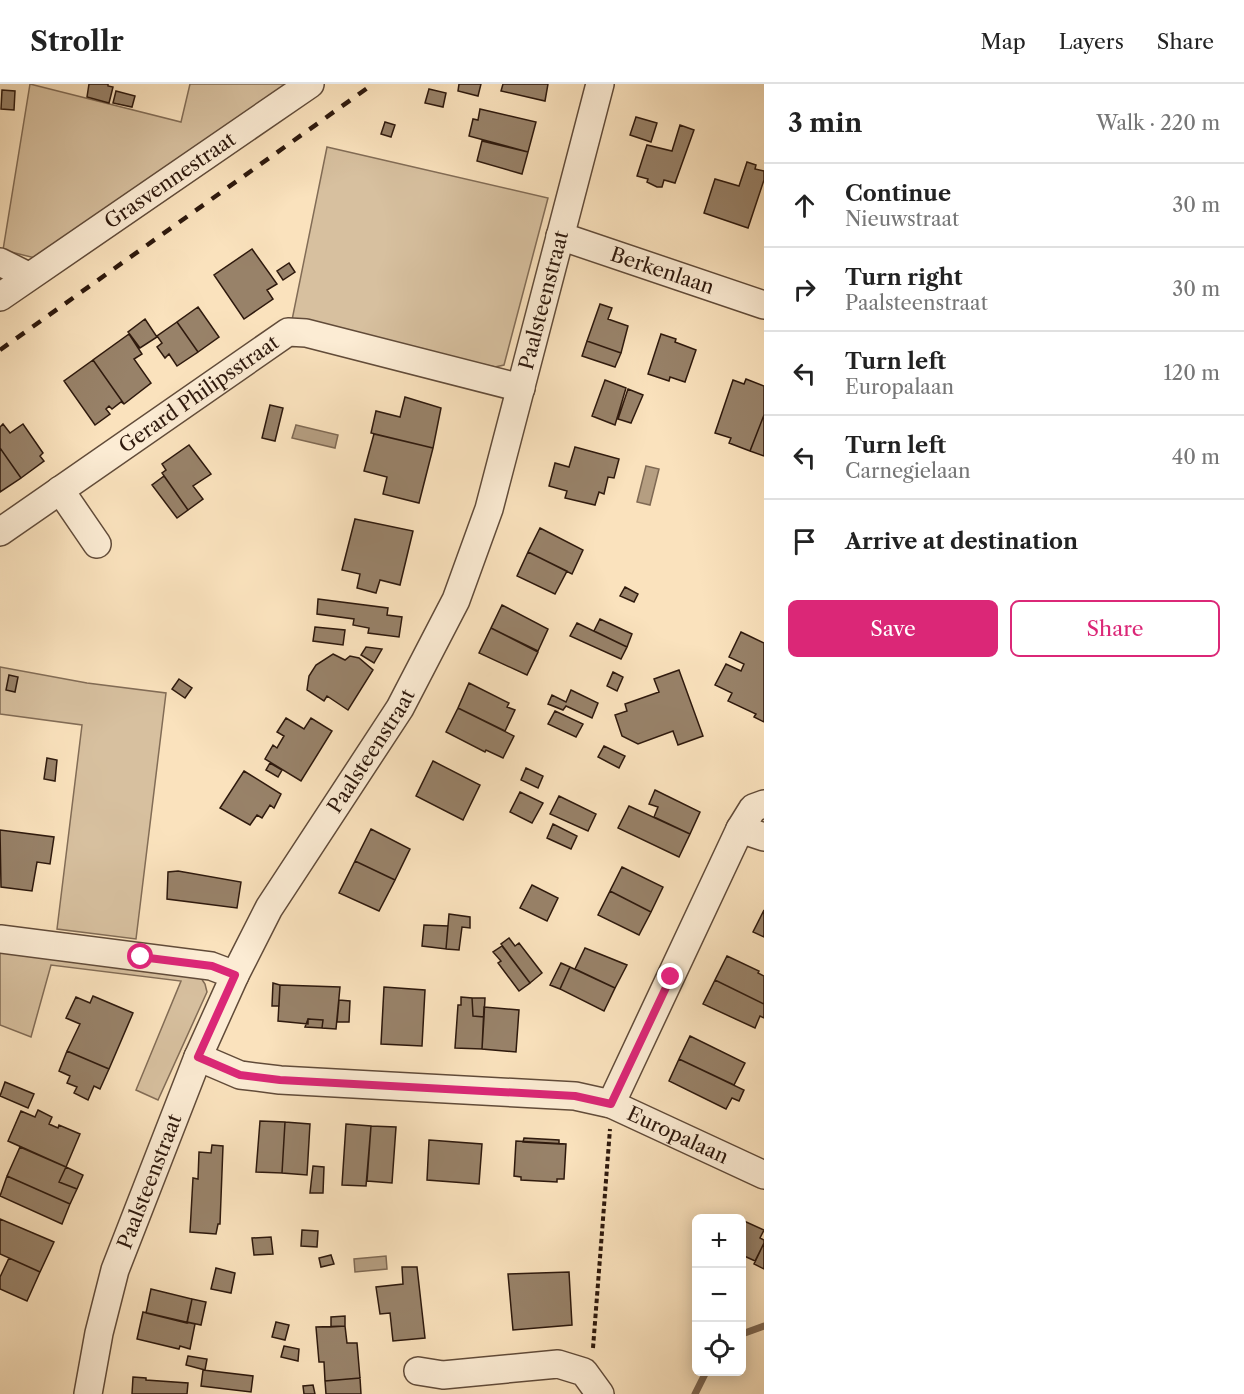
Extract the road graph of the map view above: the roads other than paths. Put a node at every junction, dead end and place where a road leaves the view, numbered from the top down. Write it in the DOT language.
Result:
graph roads {
  1 [pos="310,84"];
  2 [pos="600,84"];
  3 [pos="560,236"];
  4 [pos="0,262"];
  5 [pos="28,276"];
  6 [pos="0,297"];
  7 [pos="764,304"];
  8 [pos="520,388"];
  9 [pos="60,490"];
  10 [pos="0,532"];
  11 [pos="97,544"];
  12 [pos="764,804"];
  13 [pos="752,833"];
  14 [pos="0,939"];
  15 [pos="235,975"];
  16 [pos="198,1057"];
  17 [pos="611,1104"];
  18 [pos="764,1175"];
  19 [pos="418,1371"];
  20 [pos="88,1394"];
  21 [pos="600,1394"];
  1 -- 5 [label="street, Grasvennestraat"];
  2 -- 3 [label="street, Paalsteenstraat"];
  3 -- 7 [label="street, Berkenlaan"];
  3 -- 8 [label="street, Paalsteenstraat"];
  4 -- 5 [label="street"];
  5 -- 6 [label="street, Grasvennestraat"];
  8 -- 9 [label="street, Gerard Philipsstraat"];
  8 -- 15 [label="street, Paalsteenstraat"];
  9 -- 10 [label="street, Gerard Philipsstraat"];
  9 -- 11 [label="street"];
  12 -- 13 [label="street"];
  13 -- 17 [label="street"];
  14 -- 15 [label="street"];
  15 -- 16 [label="street, Paalsteenstraat"];
  16 -- 17 [label="street, Europalaan"];
  16 -- 20 [label="street, Paalsteenstraat"];
  17 -- 18 [label="street, Europalaan"];
  19 -- 21 [label="street"];
}
